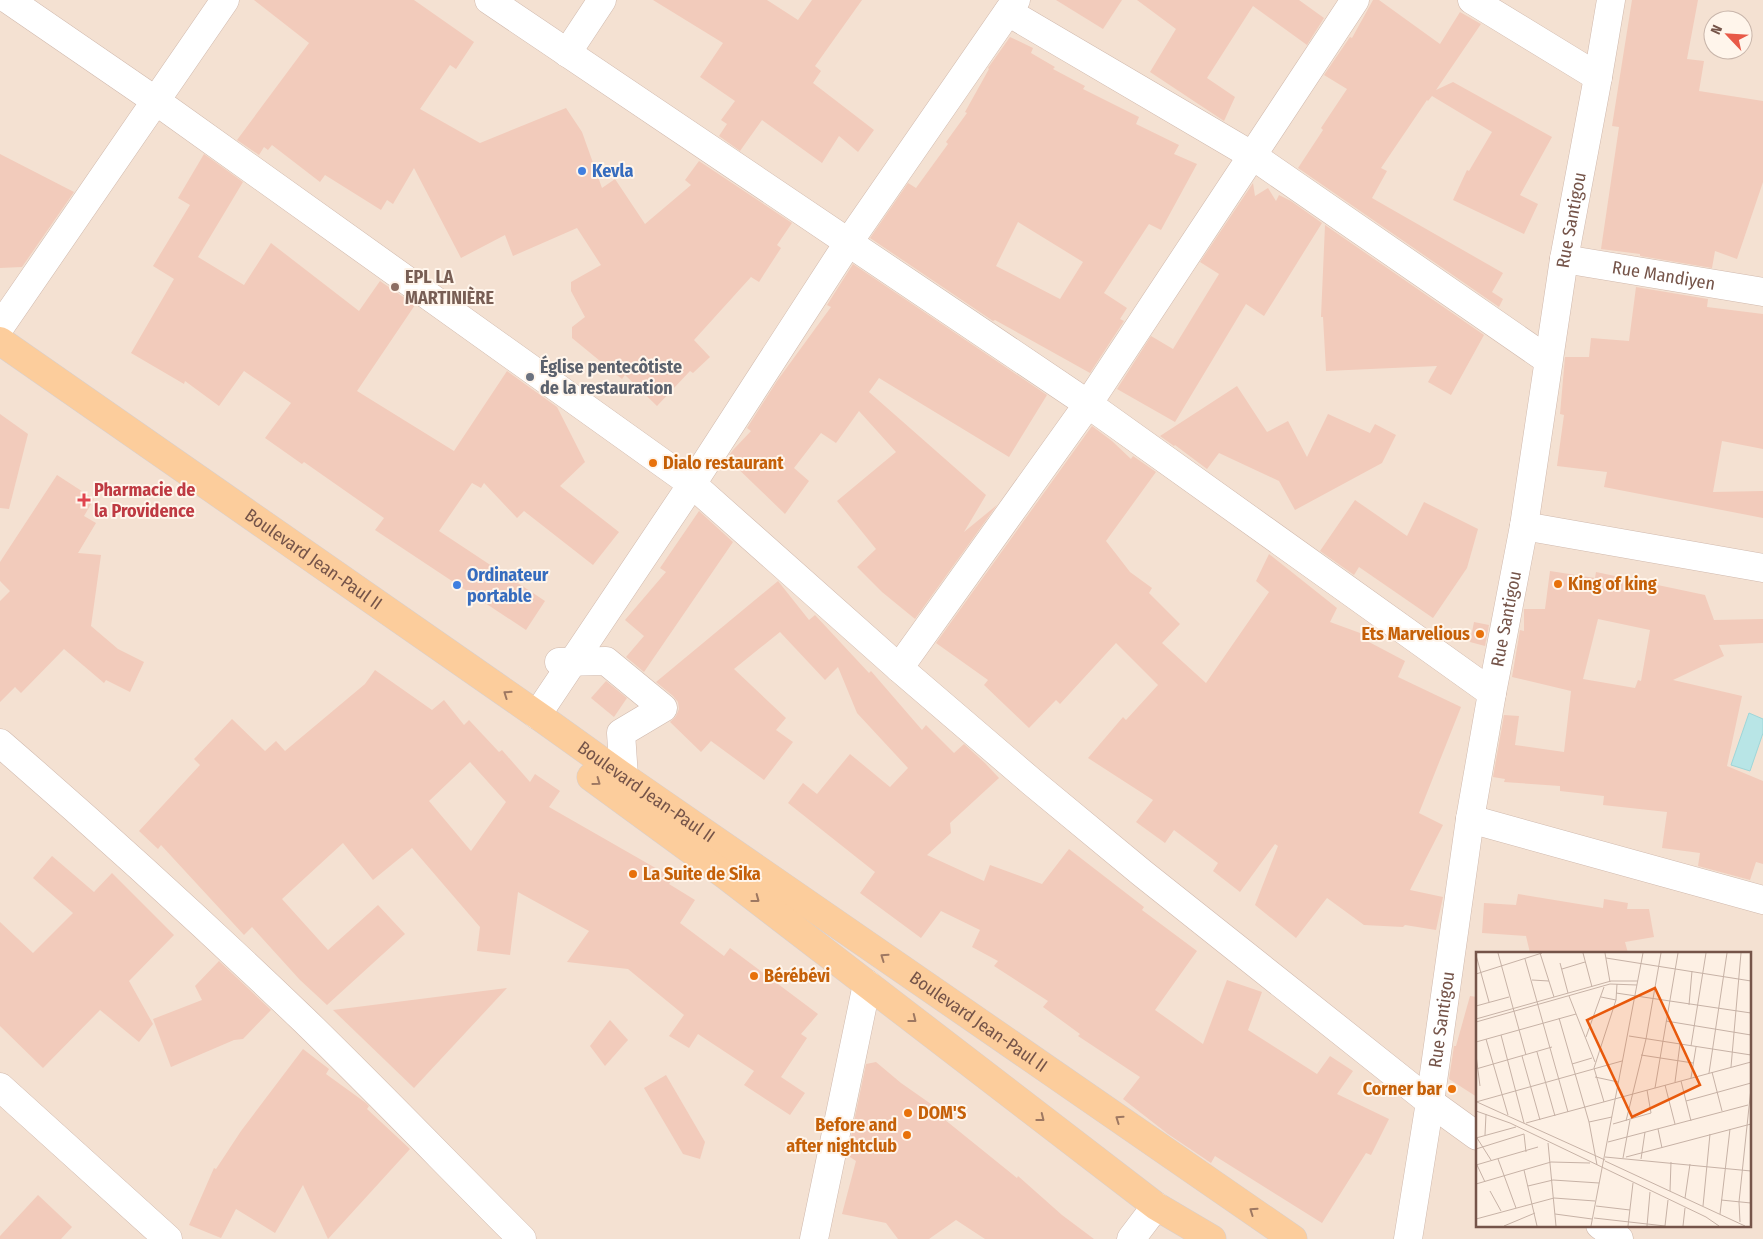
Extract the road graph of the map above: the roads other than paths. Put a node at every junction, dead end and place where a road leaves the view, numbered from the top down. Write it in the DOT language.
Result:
graph roads {
  1 [pos="9,0"];
  2 [pos="225,0"];
  3 [pos="489,0"];
  4 [pos="602,0"];
  5 [pos="1355,0"];
  6 [pos="1472,0"];
  7 [pos="1611,0"];
  8 [pos="1012,6"];
  9 [pos="567,53"];
  10 [pos="1598,76"];
  11 [pos="156,101"];
  12 [pos="1253,156"];
  13 [pos="848,243"];
  14 [pos="1564,259"];
  15 [pos="1763,292"];
  16 [pos="0,327"];
  17 [pos="0,341"];
  18 [pos="0,359"];
  19 [pos="1548,360"];
  20 [pos="1088,404"];
  21 [pos="692,484"];
  22 [pos="1524,526"];
  23 [pos="1763,568"];
  24 [pos="899,668"];
  25 [pos="1492,693"];
  26 [pos="540,717"];
  27 [pos="0,743"];
  28 [pos="624,777"];
  29 [pos="1470,819"];
  30 [pos="1763,900"];
  31 [pos="867,984"];
  32 [pos="0,1087"];
  33 [pos="1430,1102"];
  34 [pos="1476,1135"];
  35 [pos="1156,1206"];
  36 [pos="1601,1226"];
  37 [pos="168,1239"];
  38 [pos="522,1239"];
  39 [pos="814,1239"];
  40 [pos="1131,1239"];
  41 [pos="1212,1239"];
  42 [pos="1293,1239"];
  43 [pos="1408,1239"];
  44 [pos="1619,1239"];
  1 -- 11 [label="street"];
  2 -- 11 [label="street"];
  3 -- 9 [label="street"];
  4 -- 9 [label="street"];
  5 -- 12 [label="street"];
  6 -- 10 [label="street"];
  7 -- 10 [label="street, Rue Santigou"];
  8 -- 12 [label="street"];
  8 -- 13 [label="street"];
  9 -- 13 [label="street"];
  10 -- 14 [label="street, Rue Santigou"];
  11 -- 16 [label="street"];
  11 -- 21 [label="street"];
  12 -- 19 [label="street"];
  12 -- 20 [label="street"];
  13 -- 20 [label="street"];
  13 -- 21 [label="street"];
  14 -- 15 [label="street, Rue Mandiyen"];
  14 -- 19 [label="street, Rue Santigou"];
  26 -- 17 [label="main road, Boulevard Jean-Paul II, one-way"];
  18 -- 31 [label="main road, Boulevard Jean-Paul II, one-way"];
  19 -- 22 [label="street, Rue Santigou"];
  20 -- 24 [label="street"];
  20 -- 25 [label="street"];
  21 -- 24 [label="street"];
  21 -- 26 [label="street"];
  22 -- 23 [label="street"];
  22 -- 25 [label="street, Rue Santigou"];
  24 -- 33 [label="street"];
  25 -- 29 [label="street, Rue Santigou"];
  26 -- 28 [label="main road, Boulevard Jean-Paul II"];
  26 -- 28 [label="street"];
  27 -- 38 [label="street"];
  42 -- 28 [label="main road, Boulevard Jean-Paul II, one-way"];
  29 -- 30 [label="street"];
  29 -- 33 [label="street, Rue Santigou"];
  31 -- 35 [label="main road, Boulevard Jean-Paul II, one-way"];
  31 -- 39 [label="street"];
  32 -- 37 [label="street"];
  33 -- 34 [label="street"];
  33 -- 43 [label="street, Rue Santigou"];
  35 -- 40 [label="street"];
  35 -- 41 [label="main road, Boulevard Jean-Paul II"];
  36 -- 44 [label="street"];
}
